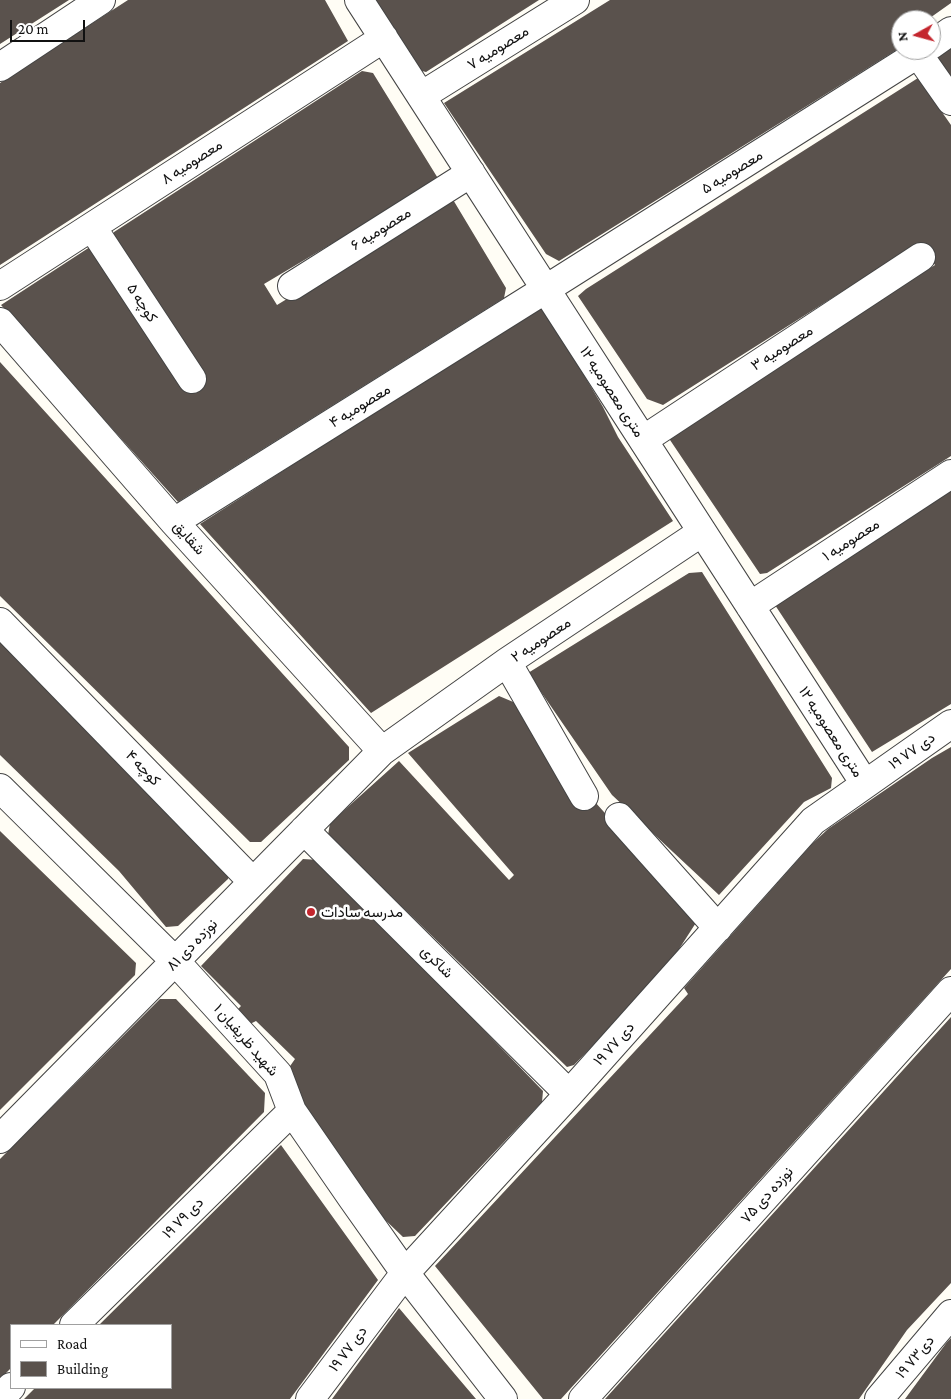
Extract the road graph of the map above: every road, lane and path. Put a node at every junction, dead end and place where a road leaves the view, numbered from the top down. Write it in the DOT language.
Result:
graph roads {
  1 [pos="101,0"];
  2 [pos="359,0"];
  3 [pos="574,0"];
  4 [pos="384,38"];
  5 [pos="908,60"];
  6 [pos="929,60"];
  7 [pos="0,67"];
  8 [pos="421,96"];
  9 [pos="951,100"];
  10 [pos="471,173"];
  11 [pos="92,227"];
  12 [pos="921,257"];
  13 [pos="0,286"];
  14 [pos="292,286"];
  15 [pos="546,289"];
  16 [pos="0,322"];
  17 [pos="192,379"];
  18 [pos="642,440"];
  19 [pos="951,474"];
  20 [pos="174,522"];
  21 [pos="702,532"];
  22 [pos="750,606"];
  23 [pos="0,622"];
  24 [pos="507,662"];
  25 [pos="951,724"];
  26 [pos="382,751"];
  27 [pos="864,784"];
  28 [pos="584,796"];
  29 [pos="3,798"];
  30 [pos="619,817"];
  31 [pos="304,830"];
  32 [pos="254,882"];
  33 [pos="718,928"];
  34 [pos="176,962"];
  35 [pos="951,991"];
  36 [pos="570,1094"];
  37 [pos="292,1111"];
  38 [pos="0,1138"];
  39 [pos="405,1273"];
  40 [pos="951,1314"];
  41 [pos="75,1324"];
  42 [pos="10,1388"];
  43 [pos="0,1398"];
  44 [pos="310,1399"];
  45 [pos="503,1399"];
  46 [pos="583,1399"];
  47 [pos="879,1399"];
  1 -- 7 [label="street"];
  2 -- 4 [label="street, ۱۲ متری معصومیه"];
  3 -- 8 [label="street, معصومیه ۷"];
  4 -- 8 [label="street, ۱۲ متری معصومیه"];
  4 -- 11 [label="street, معصومیه ۸"];
  5 -- 15 [label="street, معصومیه ۵"];
  6 -- 9 [label="street"];
  8 -- 10 [label="street, ۱۲ متری معصومیه"];
  10 -- 14 [label="street, معصومیه ۶"];
  10 -- 15 [label="street, ۱۲ متری معصومیه"];
  11 -- 13 [label="street, معصومیه ۸"];
  11 -- 17 [label="street, کوچه ۵"];
  12 -- 18 [label="street, معصومیه ۳"];
  15 -- 18 [label="street, ۱۲ متری معصومیه"];
  15 -- 20 [label="street, معصومیه ۴"];
  16 -- 20 [label="street, شقایق"];
  18 -- 21 [label="street, ۱۲ متری معصومیه"];
  19 -- 22 [label="street, معصومیه ۱"];
  20 -- 26 [label="street, شقایق"];
  21 -- 22 [label="street, ۱۲ متری معصومیه"];
  21 -- 24 [label="street, معصومیه ۲"];
  22 -- 27 [label="street, ۱۲ متری معصومیه"];
  23 -- 32 [label="street, کوچه ۴"];
  24 -- 26 [label="street, معصومیه ۲"];
  24 -- 28 [label="street"];
  25 -- 27 [label="street, ۱۹ دی ۷۷"];
  26 -- 31 [label="street, نوزده دی ۸۱"];
  27 -- 33 [label="street, ۱۹ دی ۷۷"];
  29 -- 34 [label="street, شهید ظریفیان ۱"];
  30 -- 33 [label="street"];
  31 -- 32 [label="street, نوزده دی ۸۱"];
  31 -- 36 [label="street, شاکری"];
  32 -- 34 [label="street, نوزده دی ۸۱"];
  33 -- 36 [label="street, ۱۹ دی ۷۷"];
  34 -- 37 [label="street, شهید ظریفیان ۱"];
  34 -- 38 [label="street, نوزده دی ۸۱"];
  35 -- 46 [label="street, نوزده دی ۷۵"];
  36 -- 39 [label="street, ۱۹ دی ۷۷"];
  37 -- 39 [label="street, شهید ظریفیان ۱"];
  37 -- 41 [label="street, ۱۹ دی ۷۹"];
  39 -- 44 [label="street, ۱۹ دی ۷۷"];
  39 -- 45 [label="street, شهید ظریفیان ۱"];
  40 -- 47 [label="street, ۱۹ دی۷۳"];
  42 -- 43 [label="street"];
}
